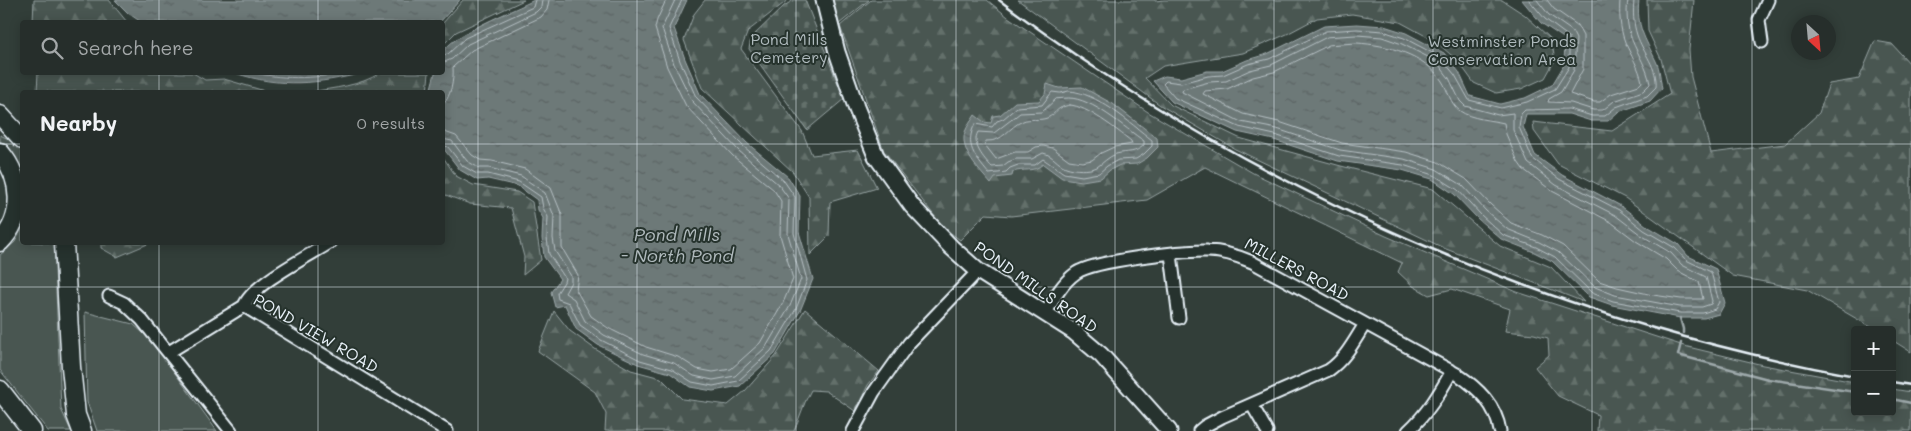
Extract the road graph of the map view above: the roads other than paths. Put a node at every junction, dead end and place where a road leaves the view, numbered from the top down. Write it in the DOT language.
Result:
graph roads {
  1 [pos="824,0"];
  2 [pos="1768,0"];
  3 [pos="1762,42"];
  4 [pos="0,115"];
  5 [pos="0,127"];
  6 [pos="20,137"];
  7 [pos="20,138"];
  8 [pos="0,152"];
  9 [pos="0,242"];
  10 [pos="64,245"];
  11 [pos="326,245"];
  12 [pos="1171,254"];
  13 [pos="978,271"];
  14 [pos="108,296"];
  15 [pos="244,306"];
  16 [pos="1046,312"];
  17 [pos="1179,318"];
  18 [pos="1365,324"];
  19 [pos="169,352"];
  20 [pos="1452,371"];
  21 [pos="0,390"];
  22 [pos="1252,405"];
  23 [pos="32,431"];
  24 [pos="82,431"];
  25 [pos="231,431"];
  26 [pos="447,431"];
  27 [pos="853,431"];
  28 [pos="1169,431"];
  29 [pos="1199,431"];
  30 [pos="1267,431"];
  31 [pos="1408,431"];
  32 [pos="1500,431"];
  1 -- 13 [label="main road, POND MILLS ROAD"];
  2 -- 3 [label="street"];
  4 -- 6 [label="highway"];
  5 -- 7 [label="highway"];
  8 -- 9 [label="highway"];
  10 -- 24 [label="highway"];
  11 -- 15 [label="street"];
  12 -- 16 [label="street, MILLERS ROAD"];
  12 -- 17 [label="street"];
  12 -- 18 [label="street, MILLERS ROAD"];
  13 -- 16 [label="main road, POND MILLS ROAD"];
  13 -- 27 [label="street"];
  14 -- 19 [label="street"];
  15 -- 19 [label="street, POND VIEW ROAD"];
  15 -- 26 [label="street, POND VIEW ROAD"];
  16 -- 28 [label="main road, POND MILLS ROAD"];
  18 -- 20 [label="street, MILLERS ROAD"];
  18 -- 22 [label="street"];
  19 -- 25 [label="street"];
  20 -- 31 [label="street"];
  20 -- 32 [label="street, MILLERS ROAD"];
  21 -- 23 [label="highway"];
  22 -- 29 [label="street"];
  22 -- 30 [label="street"];
}
